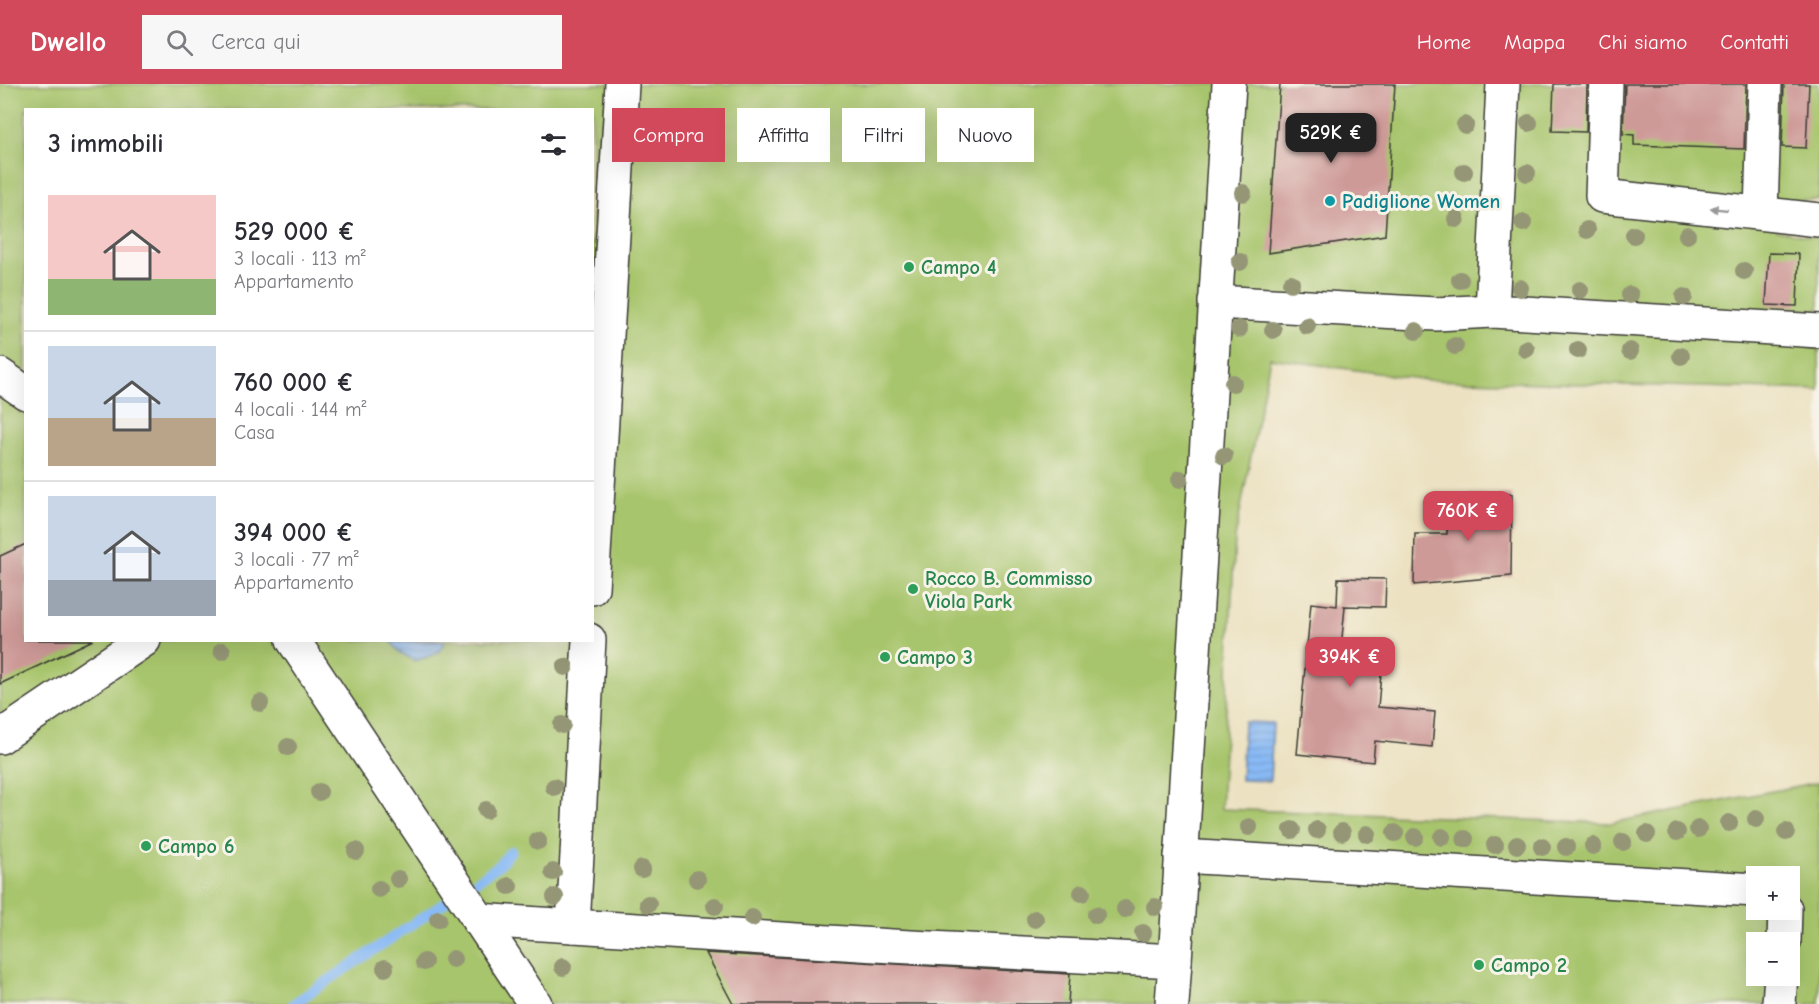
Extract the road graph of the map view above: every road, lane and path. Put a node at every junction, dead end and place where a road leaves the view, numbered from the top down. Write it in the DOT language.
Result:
graph roads {
  1 [pos="622,84"];
  2 [pos="1229,84"];
  3 [pos="1503,84"];
  4 [pos="1606,84"];
  5 [pos="1765,84"];
  6 [pos="1761,213"];
  7 [pos="1819,220"];
  8 [pos="1215,302"];
  9 [pos="1492,311"];
  10 [pos="1819,331"];
  11 [pos="0,375"];
  12 [pos="24,392"];
  13 [pos="594,554"];
  14 [pos="141,642"];
  15 [pos="294,642"];
  16 [pos="590,642"];
  17 [pos="0,737"];
  18 [pos="1181,856"];
  19 [pos="1746,889"];
  20 [pos="473,912"];
  21 [pos="573,926"];
  22 [pos="1174,961"];
  23 [pos="535,1004"];
  24 [pos="1172,1004"];
  1 -- 13 [label="lane"];
  2 -- 8 [label="lane"];
  3 -- 9 [label="lane"];
  6 -- 4 [label="lane, one-way"];
  5 -- 6 [label="lane"];
  6 -- 7 [label="lane"];
  8 -- 9 [label="lane"];
  8 -- 18 [label="lane"];
  9 -- 10 [label="lane"];
  11 -- 12 [label="lane"];
  14 -- 17 [label="lane"];
  15 -- 20 [label="lane"];
  16 -- 21 [label="lane"];
  18 -- 19 [label="lane"];
  18 -- 22 [label="lane"];
  20 -- 21 [label="lane"];
  20 -- 23 [label="lane"];
  21 -- 22 [label="lane"];
  22 -- 24 [label="lane"];
}
